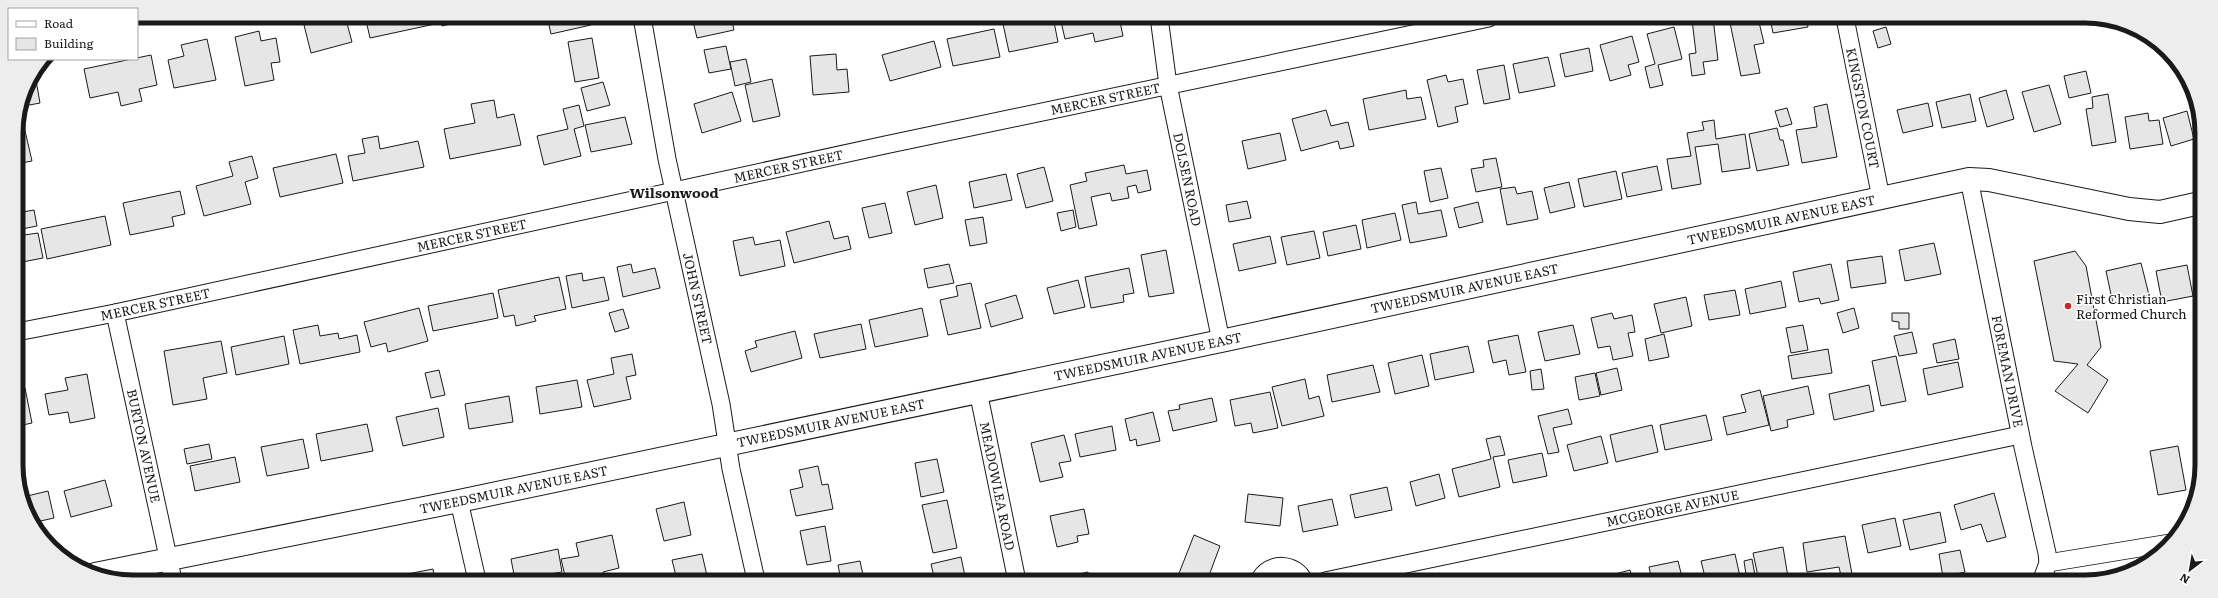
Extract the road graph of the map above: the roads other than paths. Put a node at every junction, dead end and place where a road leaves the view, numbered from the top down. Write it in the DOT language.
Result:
graph roads {
  1 [pos="643,23"];
  2 [pos="1160,23"];
  3 [pos="1466,23"];
  4 [pos="1846,23"];
  5 [pos="1168,86"];
  6 [pos="1968,179"];
  7 [pos="674,191"];
  8 [pos="1881,198"];
  9 [pos="2195,204"];
  10 [pos="115,313"];
  11 [pos="23,331"];
  12 [pos="1221,341"];
  13 [pos="978,391"];
  14 [pos="2020,435"];
  15 [pos="728,444"];
  16 [pos="460,501"];
  17 [pos="2161,544"];
  18 [pos="168,558"];
  19 [pos="2048,563"];
  20 [pos="107,571"];
  21 [pos="172,575"];
  22 [pos="476,575"];
  23 [pos="755,575"];
  24 [pos="1016,575"];
  25 [pos="1263,575"];
  26 [pos="1300,575"];
  27 [pos="1354,575"];
  28 [pos="2044,575"];
  1 -- 7 [label="street, JOHN STREET"];
  2 -- 5 [label="street, DOLSEN ROAD"];
  3 -- 5 [label="street, MERCER STREET"];
  4 -- 8 [label="street, KINGSTON COURT"];
  5 -- 7 [label="street, MERCER STREET"];
  5 -- 12 [label="street, DOLSEN ROAD"];
  6 -- 8 [label="street, TWEEDSMUIR AVENUE EAST"];
  6 -- 9 [label="street, TWEEDSMUIR AVENUE EAST"];
  6 -- 14 [label="street, FOREMAN DRIVE"];
  7 -- 10 [label="street, MERCER STREET"];
  7 -- 15 [label="street, JOHN STREET"];
  8 -- 12 [label="street, TWEEDSMUIR AVENUE EAST"];
  10 -- 11 [label="street, MERCER STREET"];
  10 -- 18 [label="street, BURTON AVENUE"];
  12 -- 13 [label="street, TWEEDSMUIR AVENUE EAST"];
  13 -- 15 [label="street, TWEEDSMUIR AVENUE EAST"];
  13 -- 24 [label="street, MEADOWLEA ROAD"];
  14 -- 19 [label="street, FOREMAN DRIVE"];
  14 -- 27 [label="street, MCGEORGE AVENUE"];
  15 -- 16 [label="street, TWEEDSMUIR AVENUE EAST"];
  15 -- 23 [label="street, JOHN STREET"];
  16 -- 18 [label="street, TWEEDSMUIR AVENUE EAST"];
  16 -- 22 [label="street"];
  17 -- 19 [label="street"];
  18 -- 20 [label="street, TWEEDSMUIR AVENUE EAST"];
  18 -- 21 [label="street, BURTON AVENUE"];
  19 -- 28 [label="street"];
  25 -- 26 [label="street"];
}
